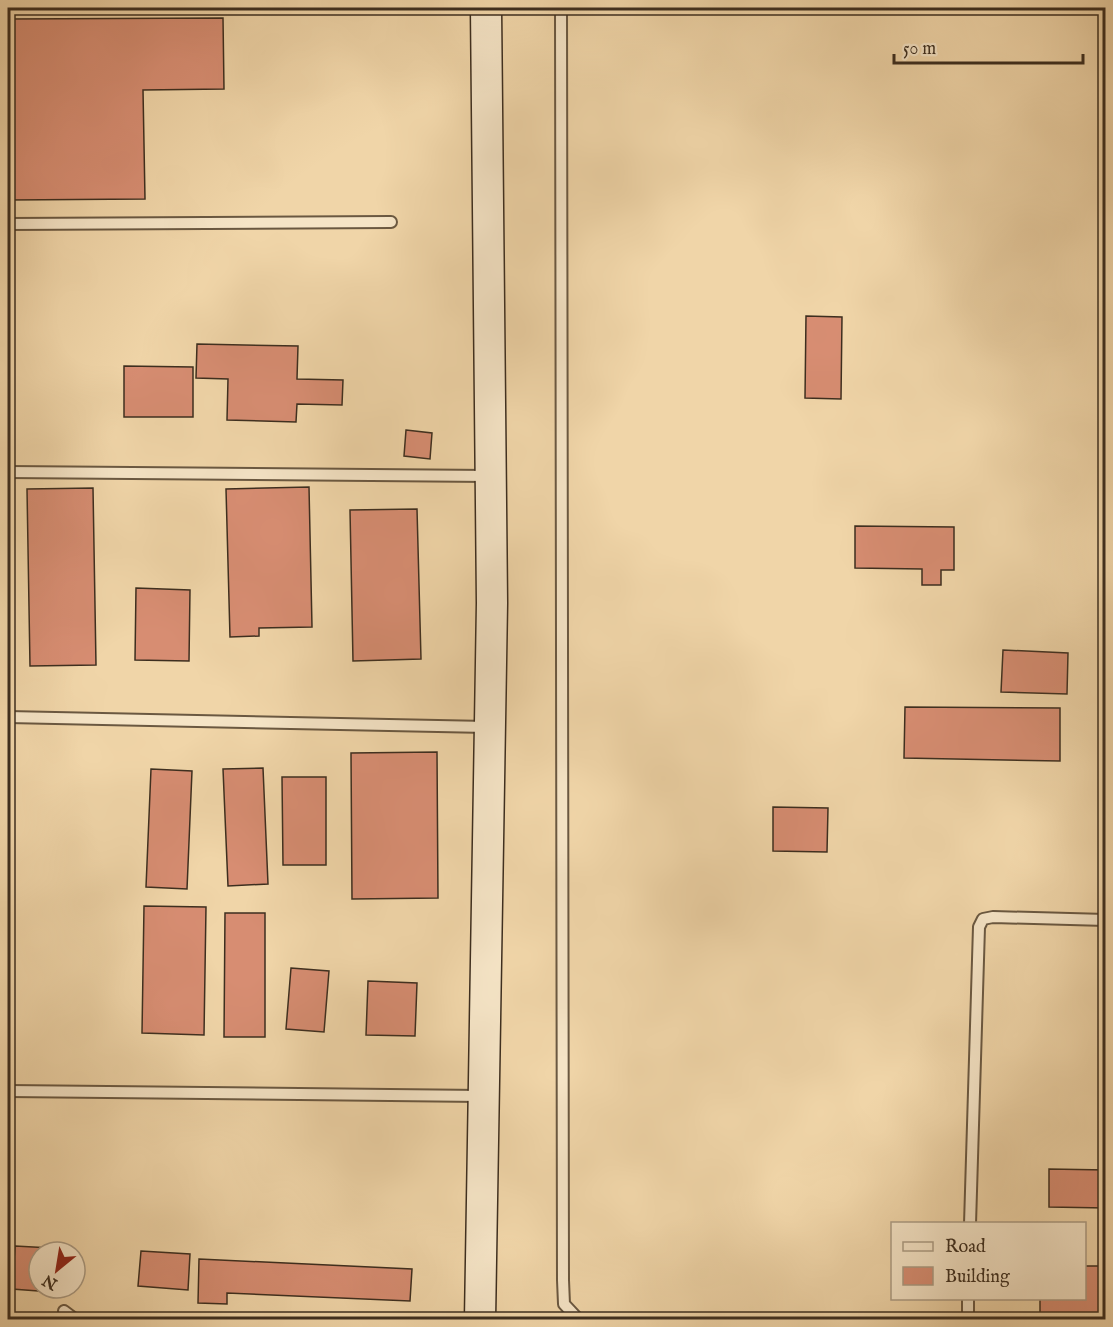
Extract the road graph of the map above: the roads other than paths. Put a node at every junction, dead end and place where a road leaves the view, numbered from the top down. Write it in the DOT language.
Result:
graph roads {
  1 [pos="486,8"];
  2 [pos="561,8"];
  3 [pos="391,222"];
  4 [pos="8,224"];
  5 [pos="8,472"];
  6 [pos="493,476"];
  7 [pos="8,717"];
  8 [pos="492,727"];
  9 [pos="1106,920"];
  10 [pos="8,1091"];
  11 [pos="486,1096"];
  12 [pos="970,1222"];
  13 [pos="968,1300"];
  14 [pos="64,1311"];
  15 [pos="76,1320"];
  16 [pos="480,1320"];
  17 [pos="579,1320"];
  18 [pos="968,1320"];
  1 -- 6 [label="main road"];
  2 -- 17 [label="lane"];
  3 -- 4 [label="lane"];
  5 -- 6 [label="lane"];
  6 -- 8 [label="main road"];
  7 -- 8 [label="lane"];
  8 -- 11 [label="main road"];
  9 -- 12 [label="lane"];
  10 -- 11 [label="lane"];
  11 -- 16 [label="main road"];
  13 -- 18 [label="lane"];
  14 -- 15 [label="lane"];
}
